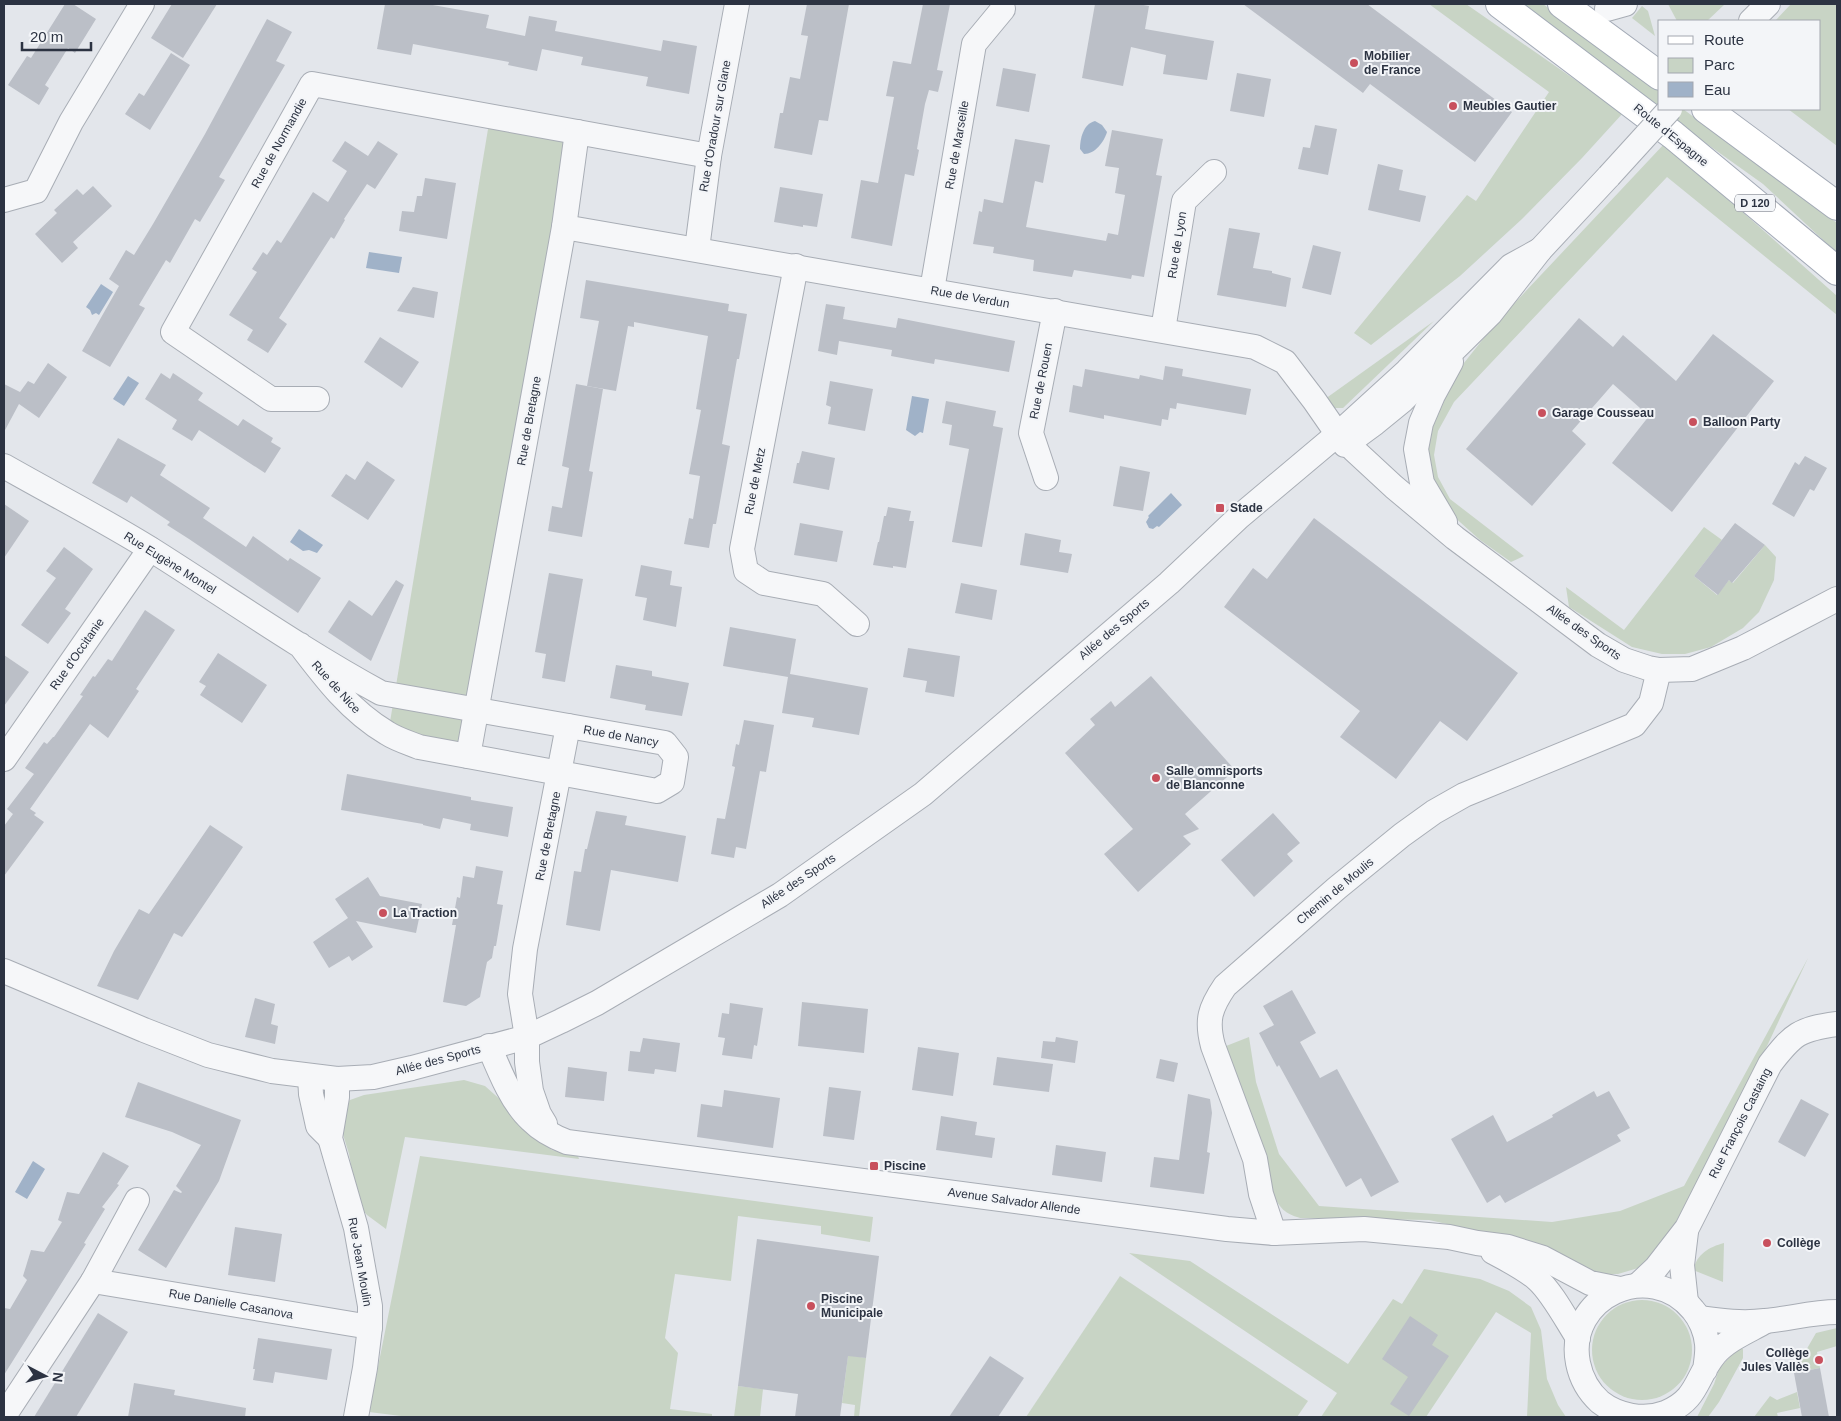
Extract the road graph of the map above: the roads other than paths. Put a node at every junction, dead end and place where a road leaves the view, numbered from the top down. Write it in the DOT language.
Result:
graph roads {
  1 [pos="142,4"];
  2 [pos="733,4"];
  3 [pos="1500,4"];
  4 [pos="1562,4"];
  5 [pos="1768,4"];
  6 [pos="1003,9"];
  7 [pos="1752,20"];
  8 [pos="1658,75"];
  9 [pos="1669,110"];
  10 [pos="1707,110"];
  11 [pos="577,132"];
  12 [pos="709,156"];
  13 [pos="1214,172"];
  14 [pos="4,200"];
  15 [pos="1837,206"];
  16 [pos="564,227"];
  17 [pos="696,249"];
  18 [pos="1540,250"];
  19 [pos="796,266"];
  20 [pos="1837,270"];
  21 [pos="932,290"];
  22 [pos="1055,311"];
  23 [pos="1490,314"];
  24 [pos="1163,330"];
  25 [pos="317,399"];
  26 [pos="1344,438"];
  27 [pos="4,466"];
  28 [pos="1046,478"];
  29 [pos="1455,538"];
  30 [pos="150,549"];
  31 [pos="1837,599"];
  32 [pos="857,624"];
  33 [pos="300,645"];
  34 [pos="1659,670"];
  35 [pos="477,710"];
  36 [pos="568,726"];
  37 [pos="468,756"];
  38 [pos="4,759"];
  39 [pos="560,774"];
  40 [pos="4,971"];
  41 [pos="1837,1024"];
  42 [pos="526,1037"];
  43 [pos="489,1046"];
  44 [pos="310,1076"];
  45 [pos="337,1079"];
  46 [pos="553,1136"];
  47 [pos="330,1138"];
  48 [pos="137,1200"];
  49 [pos="1687,1228"];
  50 [pos="1274,1233"];
  51 [pos="1477,1243"];
  52 [pos="93,1281"];
  53 [pos="1629,1287"];
  54 [pos="1693,1310"];
  55 [pos="1837,1312"];
  56 [pos="1766,1321"];
  57 [pos="370,1328"];
  58 [pos="1578,1338"];
  59 [pos="1705,1370"];
  60 [pos="1694,1391"];
  61 [pos="4,1416"];
  62 [pos="356,1417"];
  63 [pos="1644,1417"];
  64 [pos="1689,1417"];
  1 -- 14 [label="street"];
  2 -- 12 [label="street, Rue d'Oradour sur Glane"];
  3 -- 20 [label="main road, Route d'Espagne / D 120"];
  4 -- 8 [label="main road"];
  5 -- 7 [label="street"];
  6 -- 21 [label="street, Rue de Marseille"];
  9 -- 18 [label="street, bridge"];
  10 -- 15 [label="main road"];
  11 -- 12 [label="street, Rue de Normandie"];
  11 -- 16 [label="street, Rue de Bretagne"];
  11 -- 25 [label="street, Rue de Normandie"];
  12 -- 17 [label="street, Rue d'Oradour sur Glane"];
  13 -- 24 [label="street, Rue de Lyon"];
  16 -- 17 [label="street, Rue de Verdun"];
  16 -- 35 [label="street, Rue de Bretagne"];
  17 -- 19 [label="street, Rue de Verdun"];
  18 -- 23 [label="street"];
  18 -- 26 [label="street"];
  19 -- 21 [label="street, Rue de Verdun"];
  19 -- 32 [label="street, Rue de Metz"];
  21 -- 22 [label="street, Rue de Verdun"];
  22 -- 24 [label="street, Rue de Verdun"];
  22 -- 28 [label="street, Rue de Rouen"];
  23 -- 26 [label="street"];
  23 -- 29 [label="street, Allée des Sports"];
  24 -- 26 [label="street, Rue de Verdun"];
  26 -- 29 [label="street, Allée des Sports"];
  26 -- 42 [label="street, Allée des Sports"];
  27 -- 30 [label="street, Rue Eugène Montel"];
  29 -- 34 [label="street, Allée des Sports"];
  30 -- 33 [label="street, Rue Eugène Montel"];
  30 -- 38 [label="street, Rue d'Occitanie"];
  31 -- 34 [label="street, Allée des Sports"];
  33 -- 35 [label="street, Rue de Nice"];
  33 -- 37 [label="street, Rue de Nice"];
  34 -- 50 [label="street, Chemin de Moulis"];
  35 -- 36 [label="street"];
  35 -- 37 [label="street, Rue de Bretagne"];
  36 -- 39 [label="street, Rue de Bretagne"];
  36 -- 39 [label="street, Rue de Nancy"];
  37 -- 39 [label="street, Rue de Nice"];
  39 -- 42 [label="street, Rue de Bretagne"];
  40 -- 44 [label="street, Allée des Sports"];
  41 -- 49 [label="street, Rue François Castaing"];
  42 -- 43 [label="street, Allée des Sports"];
  42 -- 46 [label="street"];
  43 -- 45 [label="street, Allée des Sports"];
  43 -- 46 [label="street, Avenue Salvador Allende"];
  44 -- 45 [label="street, Allée des Sports"];
  44 -- 47 [label="street, Rue Jean Moulin"];
  45 -- 47 [label="street, Rue Jean Moulin"];
  46 -- 50 [label="street, Avenue Salvador Allende"];
  47 -- 57 [label="street, Rue Jean Moulin"];
  48 -- 52 [label="street"];
  49 -- 53 [label="street, Rue François Castaing"];
  49 -- 54 [label="street, Rue François Castaing"];
  50 -- 51 [label="street, Avenue Salvador Allende"];
  51 -- 53 [label="street, Avenue Salvador Allende"];
  51 -- 58 [label="street, Avenue Salvador Allende"];
  52 -- 57 [label="street, Rue Danielle Casanova"];
  52 -- 61 [label="street"];
  53 -- 54 [label="street"];
  53 -- 58 [label="street"];
  54 -- 56 [label="street"];
  54 -- 59 [label="street"];
  55 -- 56 [label="street"];
  56 -- 59 [label="street"];
  57 -- 62 [label="street, Rue Jean Moulin"];
  58 -- 63 [label="street"];
  59 -- 60 [label="street"];
  60 -- 63 [label="street"];
  60 -- 64 [label="street"];
}
